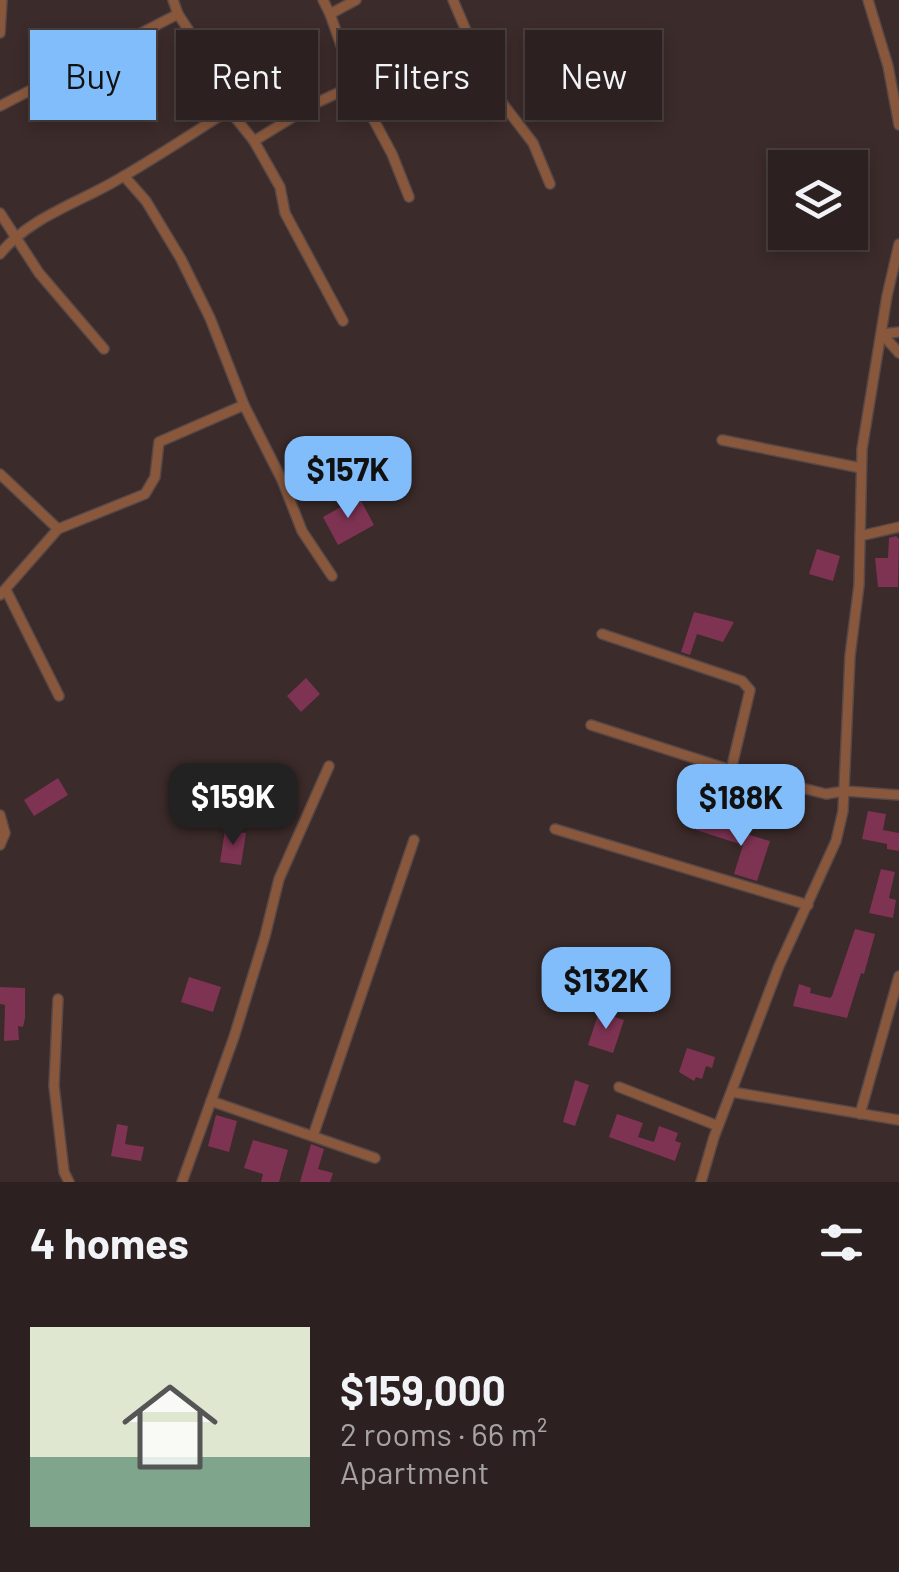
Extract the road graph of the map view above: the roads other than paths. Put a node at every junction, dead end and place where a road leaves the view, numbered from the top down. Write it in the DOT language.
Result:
graph roads {
  1 [pos="2,0"];
  2 [pos="172,0"];
  3 [pos="323,0"];
  4 [pos="356,0"];
  5 [pos="454,0"];
  6 [pos="868,0"];
  7 [pos="178,14"];
  8 [pos="330,14"];
  9 [pos="189,30"];
  10 [pos="0,33"];
  11 [pos="338,36"];
  12 [pos="338,93"];
  13 [pos="0,106"];
  14 [pos="213,120"];
  15 [pos="237,120"];
  16 [pos="374,120"];
  17 [pos="899,126"];
  18 [pos="254,141"];
  19 [pos="124,176"];
  20 [pos="550,184"];
  21 [pos="409,197"];
  22 [pos="0,213"];
  23 [pos="13,238"];
  24 [pos="899,244"];
  25 [pos="0,254"];
  26 [pos="343,320"];
  27 [pos="899,332"];
  28 [pos="882,334"];
  29 [pos="104,349"];
  30 [pos="899,353"];
  31 [pos="244,405"];
  32 [pos="722,440"];
  33 [pos="861,468"];
  34 [pos="0,474"];
  35 [pos="899,528"];
  36 [pos="58,529"];
  37 [pos="860,536"];
  38 [pos="332,576"];
  39 [pos="3,592"];
  40 [pos="602,634"];
  41 [pos="59,696"];
  42 [pos="591,725"];
  43 [pos="329,766"];
  44 [pos="731,770"];
  45 [pos="845,791"];
  46 [pos="899,795"];
  47 [pos="0,815"];
  48 [pos="554,828"];
  49 [pos="414,840"];
  50 [pos="0,844"];
  51 [pos="808,905"];
  52 [pos="899,976"];
  53 [pos="58,999"];
  54 [pos="619,1087"];
  55 [pos="732,1092"];
  56 [pos="211,1101"];
  57 [pos="860,1114"];
  58 [pos="899,1120"];
  59 [pos="718,1126"];
  60 [pos="312,1136"];
  61 [pos="374,1158"];
  62 [pos="69,1182"];
  63 [pos="182,1182"];
  64 [pos="701,1182"];
  1 -- 10 [label="street"];
  2 -- 7 [label="street"];
  3 -- 8 [label="street"];
  4 -- 8 [label="street"];
  5 -- 20 [label="street"];
  6 -- 17 [label="street"];
  7 -- 9 [label="street"];
  7 -- 13 [label="street"];
  8 -- 11 [label="street"];
  12 -- 18 [label="street"];
  14 -- 19 [label="street"];
  15 -- 18 [label="street"];
  16 -- 21 [label="street"];
  18 -- 26 [label="street"];
  19 -- 23 [label="street"];
  19 -- 31 [label="street"];
  22 -- 23 [label="street"];
  23 -- 25 [label="street"];
  23 -- 29 [label="street"];
  24 -- 28 [label="street"];
  27 -- 28 [label="street"];
  28 -- 30 [label="street"];
  28 -- 33 [label="street"];
  31 -- 36 [label="street"];
  31 -- 38 [label="street"];
  32 -- 33 [label="street"];
  33 -- 37 [label="street"];
  34 -- 36 [label="street"];
  35 -- 37 [label="street"];
  36 -- 39 [label="street"];
  37 -- 45 [label="street"];
  39 -- 41 [label="street"];
  40 -- 44 [label="street"];
  42 -- 44 [label="street"];
  43 -- 56 [label="street"];
  44 -- 45 [label="street"];
  45 -- 46 [label="street"];
  45 -- 51 [label="street"];
  47 -- 50 [label="street"];
  48 -- 51 [label="street"];
  49 -- 60 [label="street"];
  51 -- 55 [label="street"];
  52 -- 57 [label="street"];
  53 -- 62 [label="street"];
  54 -- 59 [label="street"];
  55 -- 57 [label="street"];
  55 -- 59 [label="street"];
  56 -- 60 [label="street"];
  56 -- 63 [label="street"];
  57 -- 58 [label="street"];
  59 -- 64 [label="street"];
  60 -- 61 [label="street"];
}
